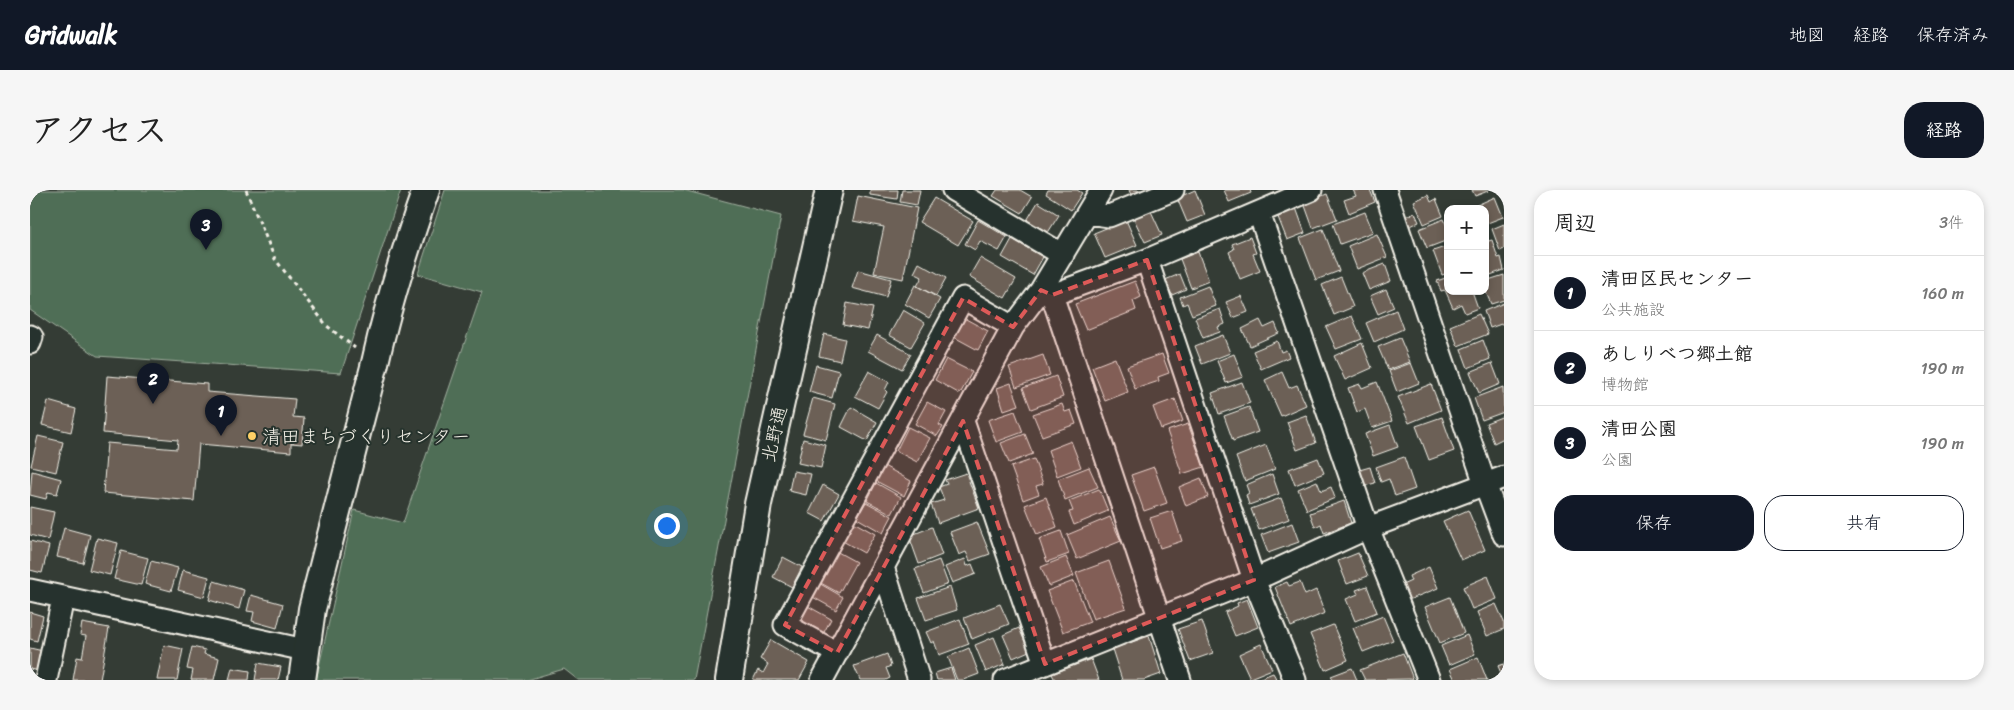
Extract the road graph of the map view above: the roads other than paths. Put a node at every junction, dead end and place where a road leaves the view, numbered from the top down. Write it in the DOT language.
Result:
graph roads {
  1 [pos="426,190"];
  2 [pos="829,190"];
  3 [pos="953,190"];
  4 [pos="1101,190"];
  5 [pos="1173,190"];
  6 [pos="1311,190"];
  7 [pos="1385,190"];
  8 [pos="984,198"];
  9 [pos="1088,213"];
  10 [pos="1259,213"];
  11 [pos="1063,255"];
  12 [pos="1147,260"];
  13 [pos="1047,292"];
  14 [pos="1013,327"];
  15 [pos="30,336"];
  16 [pos="30,343"];
  17 [pos="963,421"];
  18 [pos="1494,480"];
  19 [pos="1368,528"];
  20 [pos="1504,535"];
  21 [pos="883,567"];
  22 [pos="1254,580"];
  23 [pos="30,590"];
  24 [pos="63,598"];
  25 [pos="1160,618"];
  26 [pos="305,650"];
  27 [pos="837,653"];
  28 [pos="1045,664"];
  29 [pos="46,680"];
  30 [pos="302,680"];
  31 [pos="728,680"];
  32 [pos="822,680"];
  33 [pos="919,680"];
  34 [pos="1005,680"];
  35 [pos="1180,680"];
  36 [pos="1294,680"];
  37 [pos="1429,680"];
  1 -- 26 [label="street"];
  2 -- 31 [label="street, 北野通"];
  3 -- 8 [label="street"];
  4 -- 9 [label="street"];
  5 -- 9 [label="street"];
  6 -- 10 [label="street"];
  7 -- 18 [label="street"];
  8 -- 11 [label="street"];
  9 -- 11 [label="street"];
  10 -- 12 [label="street"];
  10 -- 19 [label="street"];
  11 -- 13 [label="street"];
  12 -- 13 [label="street"];
  12 -- 22 [label="street"];
  13 -- 14 [label="street"];
  13 -- 25 [label="street"];
  14 -- 17 [label="street"];
  14 -- 27 [label="street"];
  15 -- 16 [label="street"];
  17 -- 21 [label="street"];
  17 -- 28 [label="street"];
  18 -- 19 [label="street"];
  18 -- 20 [label="street"];
  19 -- 22 [label="street"];
  19 -- 37 [label="street"];
  21 -- 27 [label="street"];
  21 -- 33 [label="street"];
  22 -- 25 [label="street"];
  22 -- 36 [label="street"];
  23 -- 24 [label="street"];
  24 -- 26 [label="street"];
  24 -- 29 [label="street"];
  25 -- 28 [label="street"];
  25 -- 35 [label="street"];
  26 -- 30 [label="street"];
  27 -- 32 [label="street"];
  28 -- 34 [label="street"];
}
